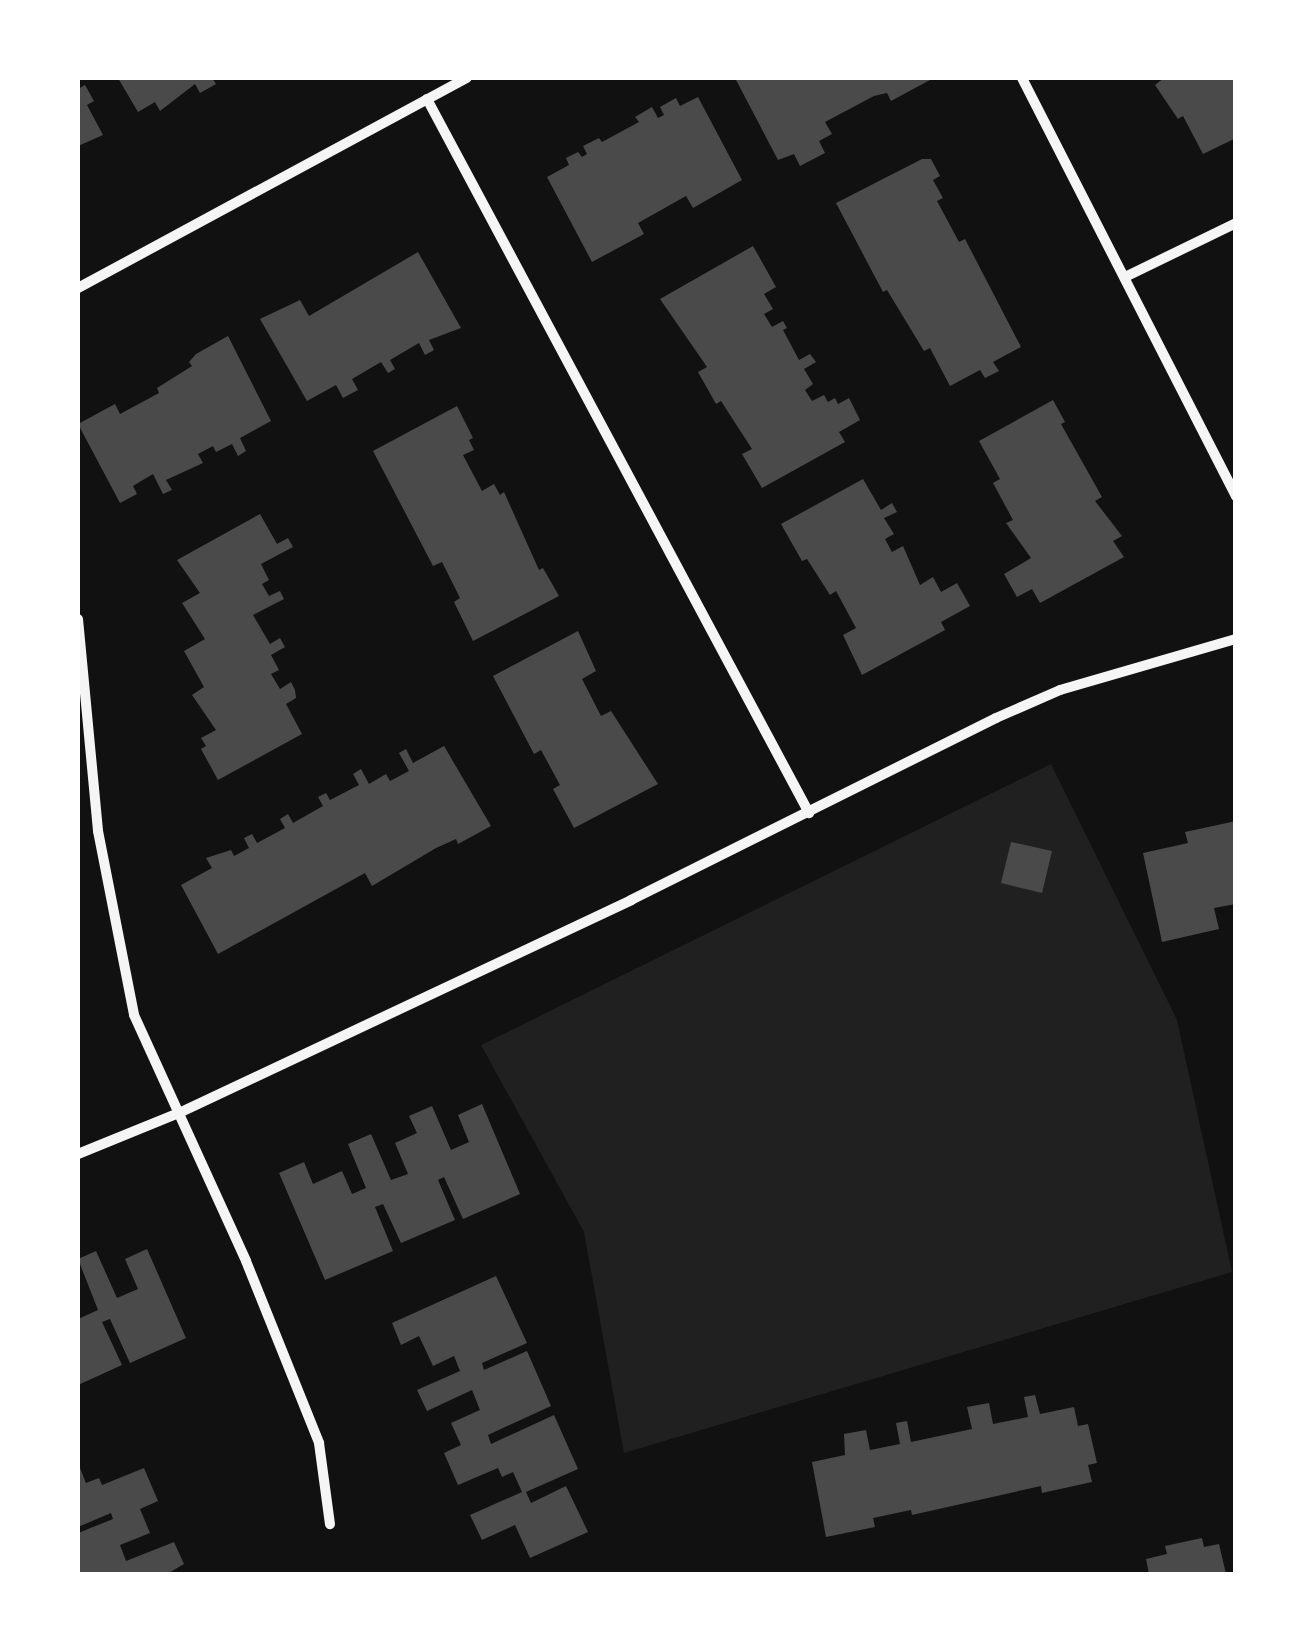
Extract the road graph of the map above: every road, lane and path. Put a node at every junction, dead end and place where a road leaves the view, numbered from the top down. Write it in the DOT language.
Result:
graph roads {
  1 [pos="467,78"];
  2 [pos="1022,78"];
  3 [pos="427,99"];
  4 [pos="1236,223"];
  5 [pos="1125,277"];
  6 [pos="78,288"];
  7 [pos="1236,496"];
  8 [pos="78,619"];
  9 [pos="1236,639"];
  10 [pos="809,813"];
  11 [pos="179,1113"];
  12 [pos="78,1154"];
  13 [pos="330,1524"];
  1 -- 3 [label="street"];
  2 -- 5 [label="street"];
  3 -- 6 [label="street"];
  3 -- 10 [label="street"];
  4 -- 5 [label="street"];
  5 -- 7 [label="street"];
  8 -- 11 [label="street"];
  9 -- 10 [label="street"];
  10 -- 11 [label="street"];
  11 -- 12 [label="street"];
  11 -- 13 [label="street"];
}
